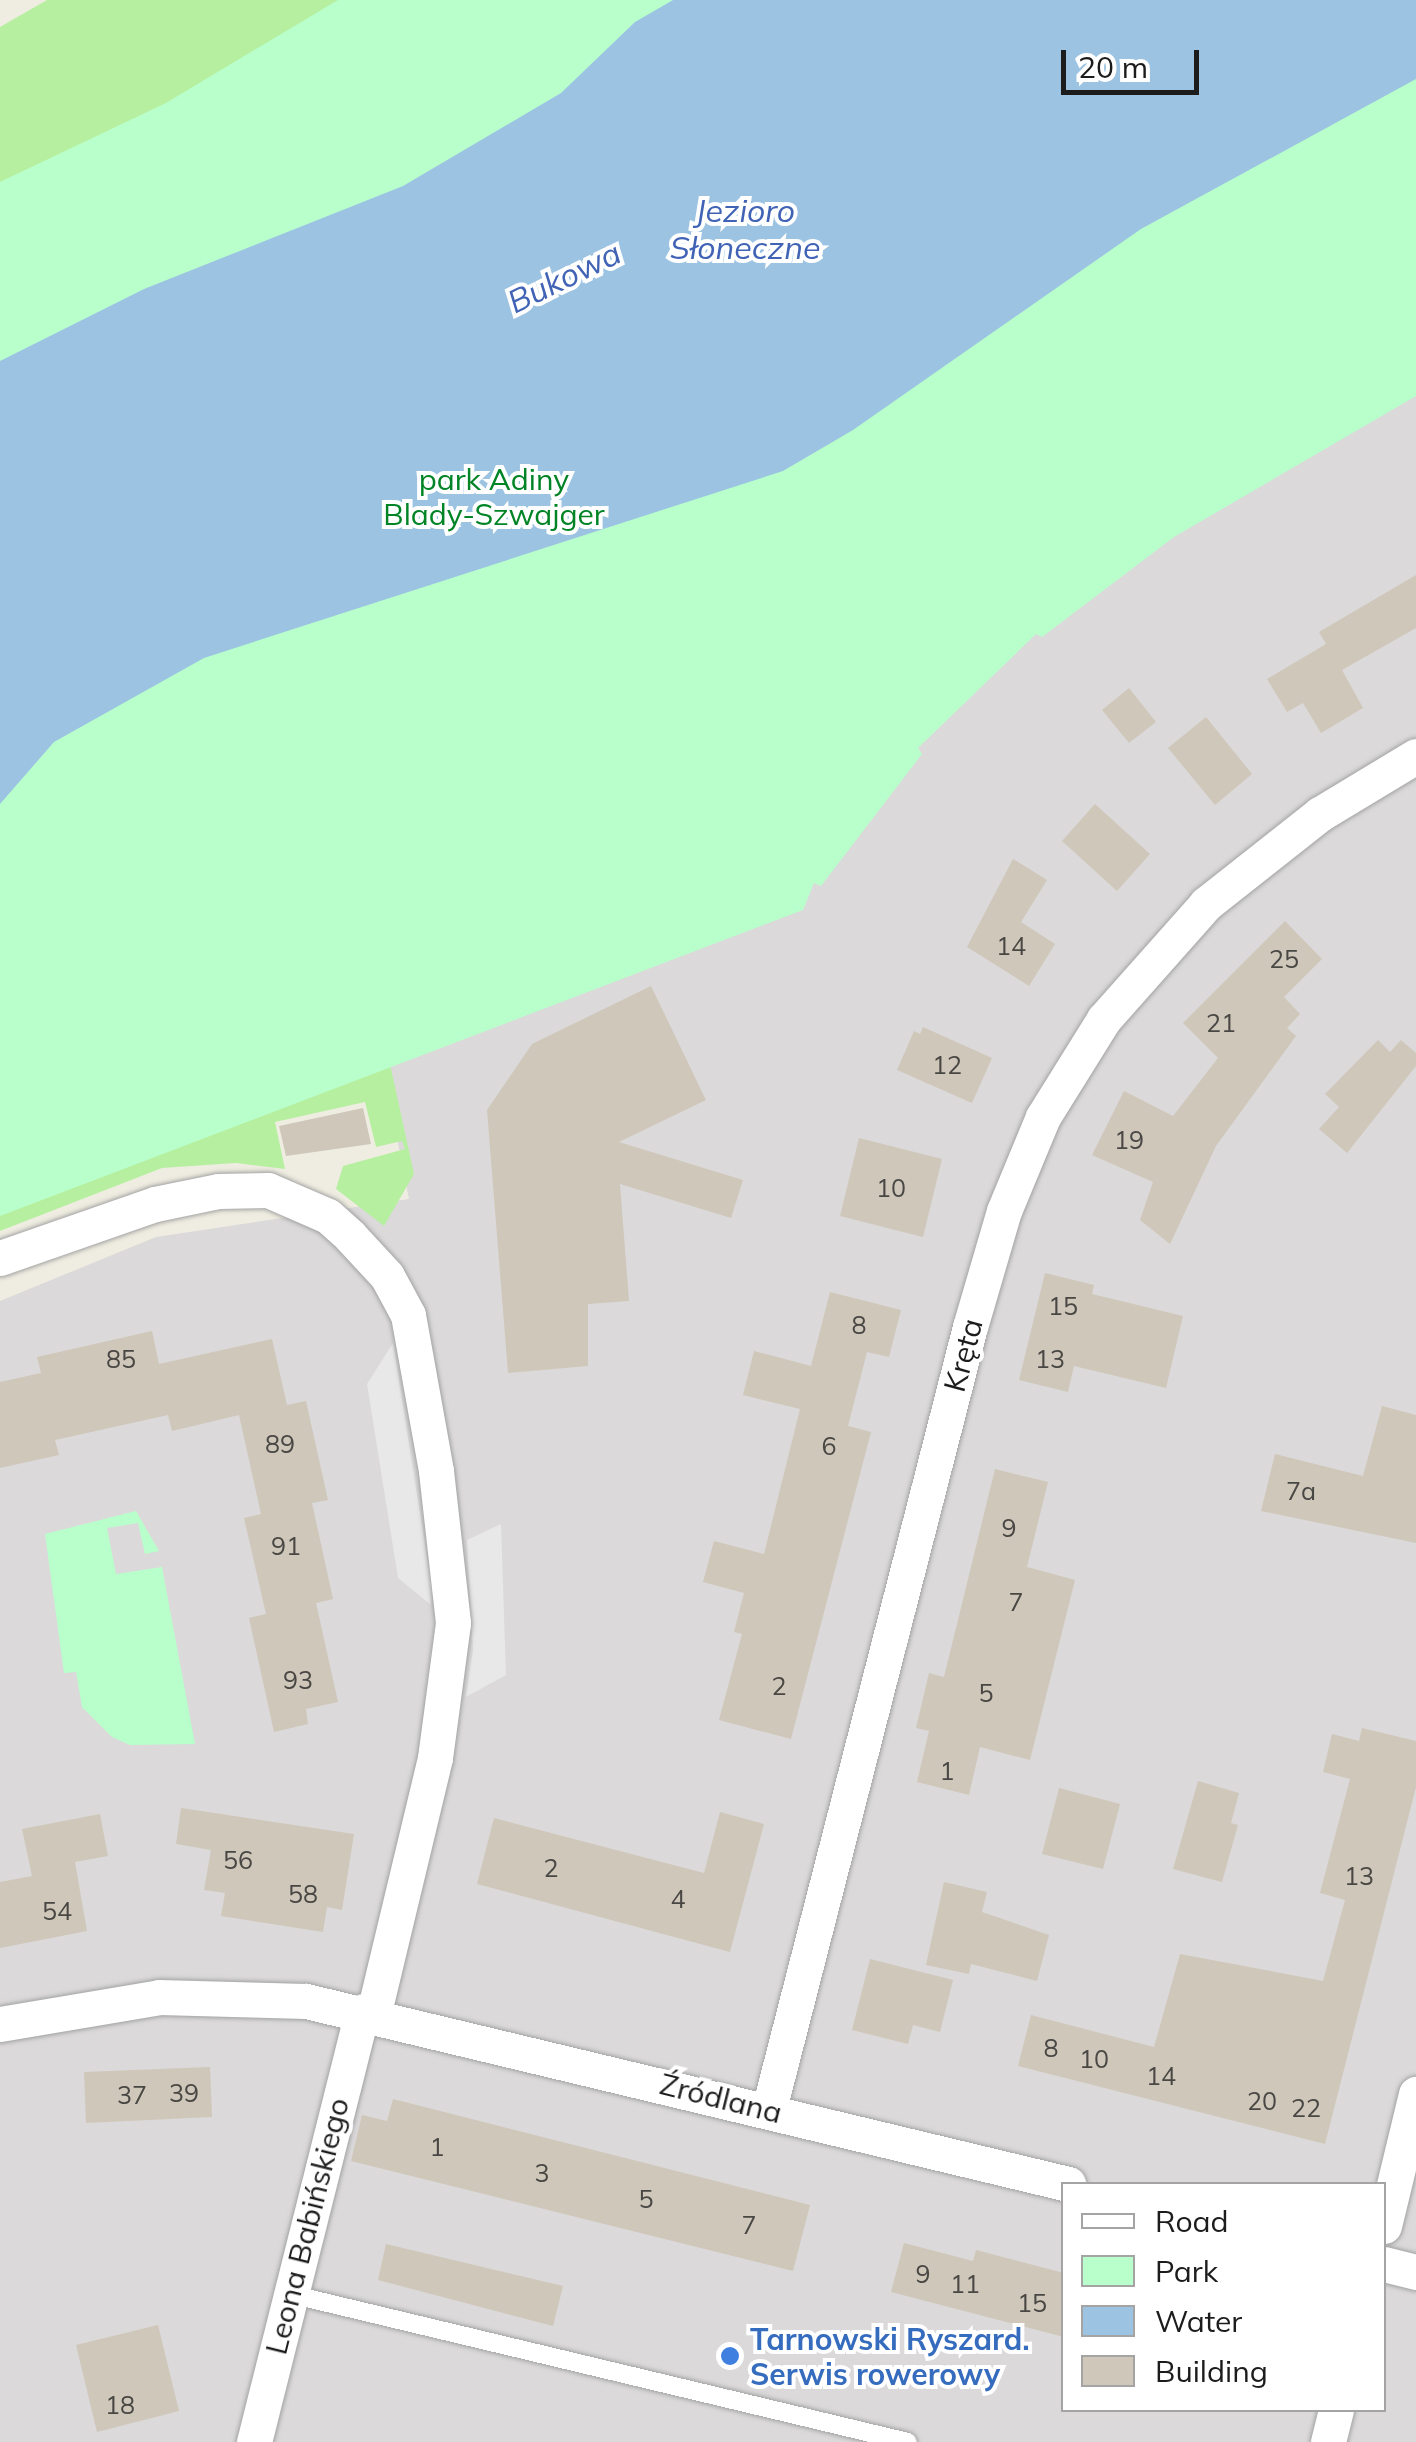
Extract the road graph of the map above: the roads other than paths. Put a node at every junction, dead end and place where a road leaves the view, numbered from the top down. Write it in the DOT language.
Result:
graph roads {
  1 [pos="1416,756"];
  2 [pos="0,1258"];
  3 [pos="368,2012"];
  4 [pos="0,2024"];
  5 [pos="1416,2094"];
  6 [pos="769,2109"];
  7 [pos="1061,2182"];
  8 [pos="1386,2218"];
  9 [pos="1386,2264"];
  10 [pos="1416,2272"];
  11 [pos="290,2294"];
  12 [pos="1336,2412"];
  13 [pos="254,2442"];
  14 [pos="908,2442"];
  15 [pos="1328,2442"];
  1 -- 6 [label="street, Kręta"];
  2 -- 3 [label="street, Leona Babińskiego"];
  3 -- 4 [label="street, Źródlana"];
  3 -- 6 [label="street, Źródlana"];
  3 -- 11 [label="street, Leona Babińskiego"];
  5 -- 8 [label="street"];
  6 -- 7 [label="street, Źródlana"];
  9 -- 10 [label="street"];
  11 -- 13 [label="street, Leona Babińskiego"];
  11 -- 14 [label="lane"];
  12 -- 15 [label="street"];
}
